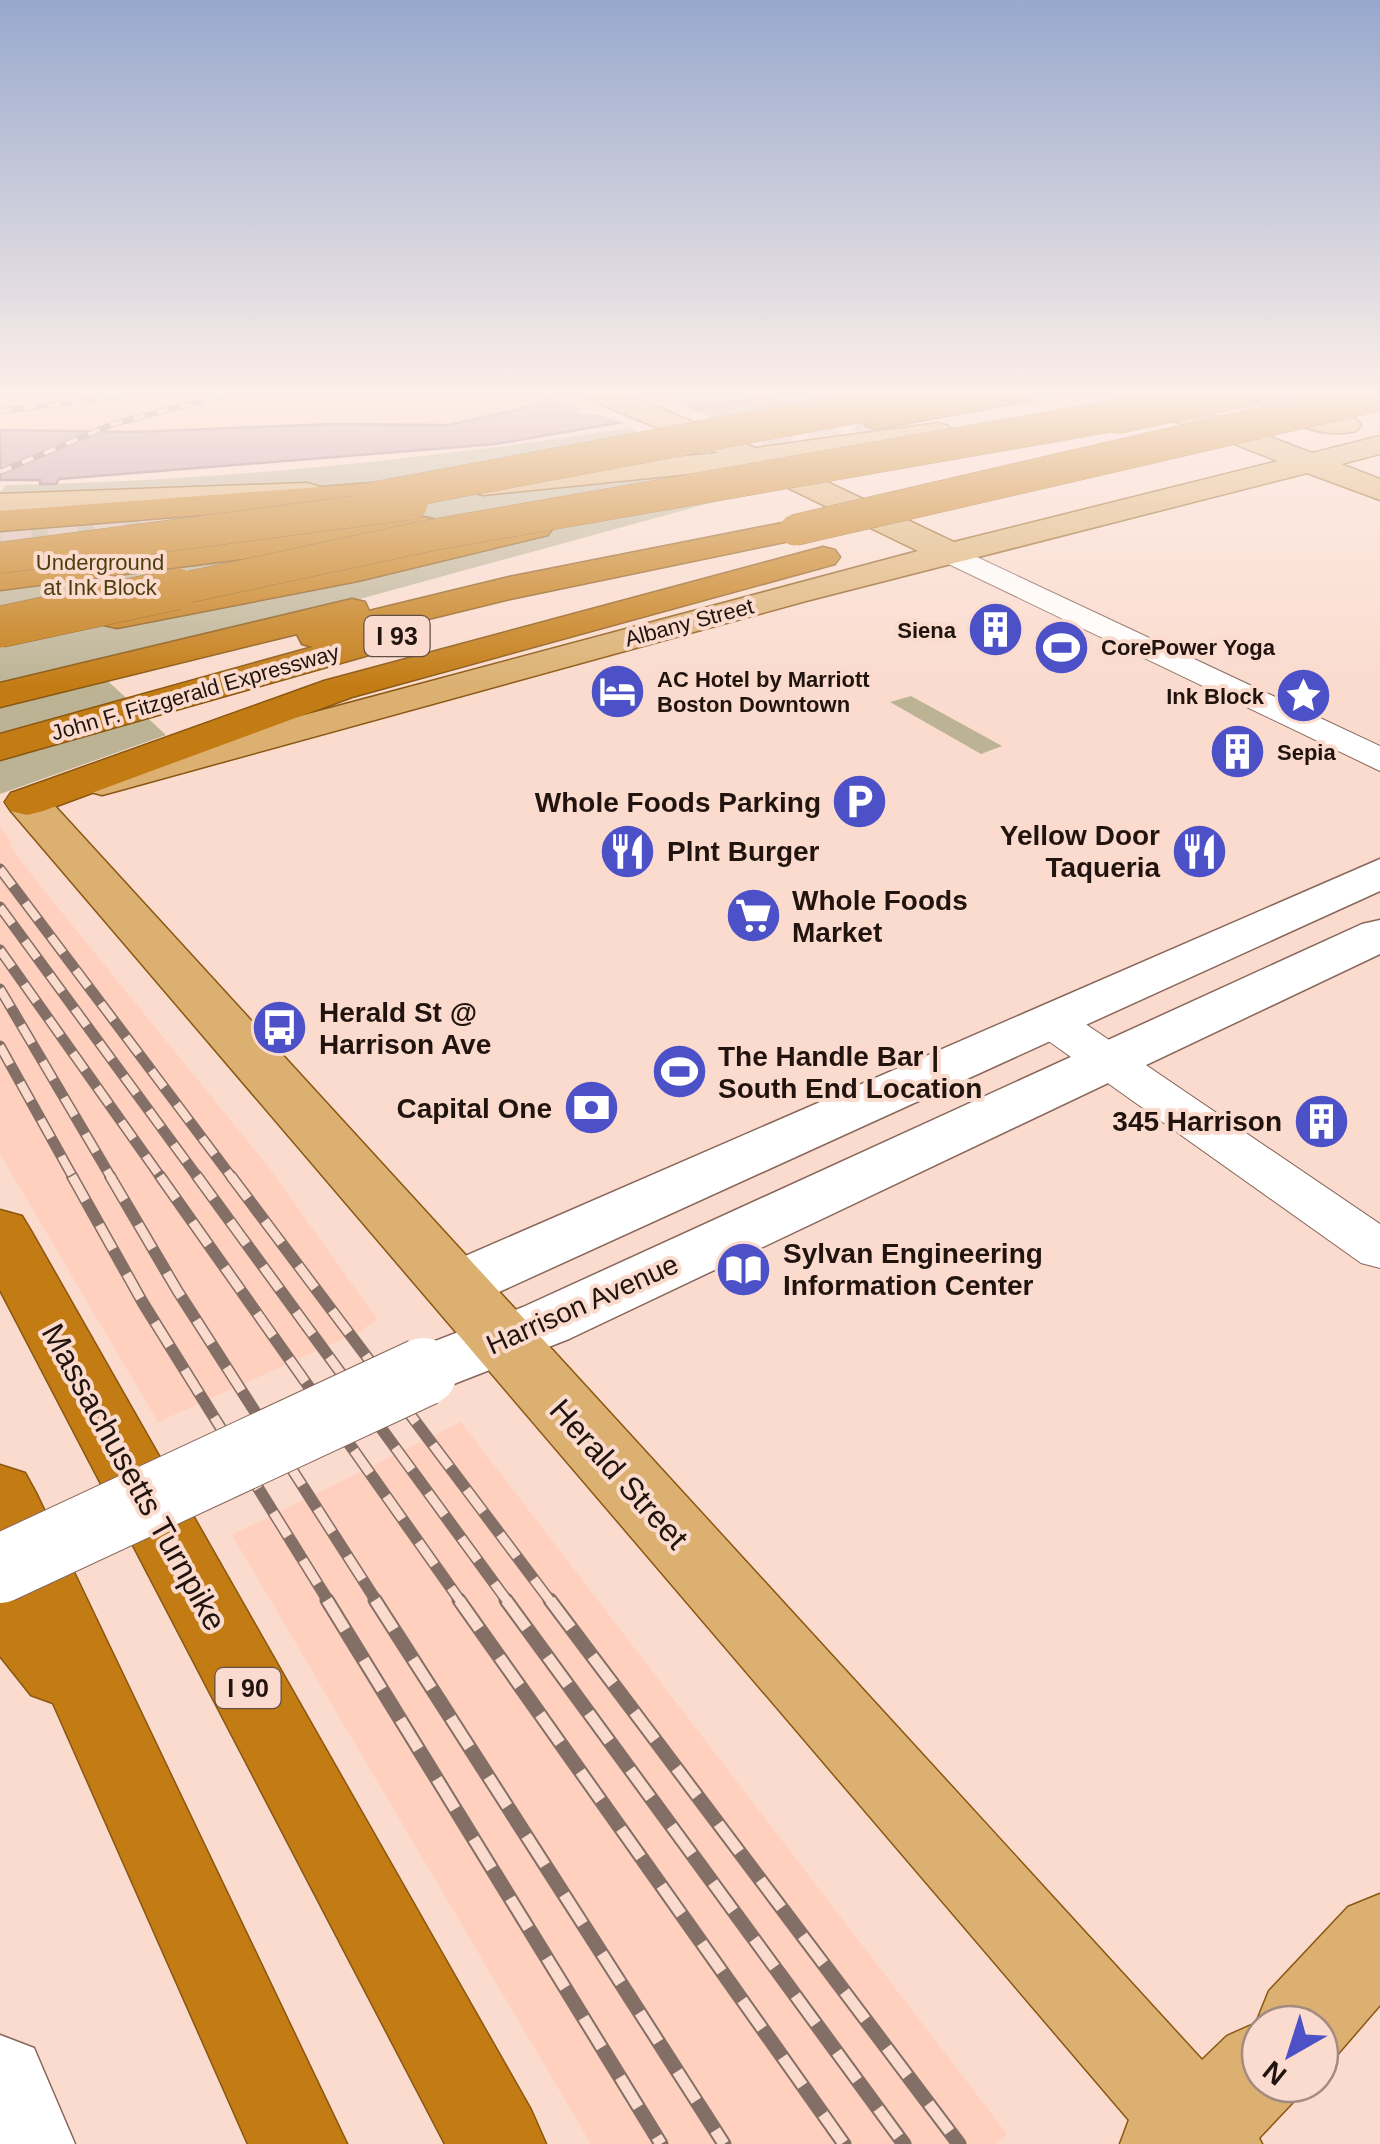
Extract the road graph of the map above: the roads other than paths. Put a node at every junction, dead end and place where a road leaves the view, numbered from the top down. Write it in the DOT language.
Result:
graph roads {
  1 [pos="411,490"];
  2 [pos="421,490"];
  3 [pos="441,490"];
  4 [pos="502,490"];
  5 [pos="618,490"];
  6 [pos="662,490"];
  7 [pos="662,490"];
  8 [pos="820,490"];
  9 [pos="852,490"];
  10 [pos="968,490"];
  11 [pos="1093,490"];
  12 [pos="1200,490"];
  13 [pos="224,499"];
  14 [pos="0,504"];
  15 [pos="742,514"];
  16 [pos="0,521"];
  17 [pos="795,530"];
  18 [pos="949,552"];
  19 [pos="0,558"];
  20 [pos="0,579"];
  21 [pos="0,591"];
  22 [pos="0,606"];
  23 [pos="0,626"];
  24 [pos="0,681"];
  25 [pos="0,695"];
  26 [pos="0,716"];
  27 [pos="0,747"];
  28 [pos="1380,760"];
  29 [pos="14,806"];
  30 [pos="1380,874"];
  31 [pos="1380,934"];
  32 [pos="1049,1020"];
  33 [pos="1110,1060"];
  34 [pos="0,1232"];
  35 [pos="1380,1250"];
  36 [pos="455,1286"];
  37 [pos="502,1341"];
  38 [pos="0,1492"];
  39 [pos="0,1570"];
  40 [pos="0,1600"];
  41 [pos="100,1721"];
  42 [pos="1380,1938"];
  43 [pos="1320,2004"];
  44 [pos="0,2082"];
  45 [pos="1210,2122"];
  46 [pos="26,2144"];
  47 [pos="298,2144"];
  48 [pos="497,2144"];
  1 -- 13 [label="highway"];
  2 -- 21 [label="highway, bridge"];
  3 -- 22 [label="highway, bridge"];
  4 -- 19 [label="highway, bridge"];
  5 -- 20 [label="highway"];
  6 -- 23 [label="highway, bridge"];
  7 -- 23 [label="highway, bridge"];
  8 -- 18 [label="main road"];
  9 -- 15 [label="highway"];
  10 -- 17 [label="highway, John F. Fitzgerald Expressway / I 93, bridge"];
  11 -- 29 [label="highway"];
  12 -- 18 [label="main road, Albany Street"];
  13 -- 14 [label="main road"];
  13 -- 16 [label="highway"];
  15 -- 24 [label="highway"];
  15 -- 25 [label="highway"];
  17 -- 26 [label="highway"];
  17 -- 27 [label="highway, John F. Fitzgerald Expressway / I 93"];
  18 -- 28 [label="street"];
  18 -- 29 [label="main road, Albany Street"];
  29 -- 36 [label="main road, Herald Street"];
  30 -- 32 [label="main road"];
  31 -- 33 [label="main road, Harrison Avenue"];
  32 -- 33 [label="street"];
  32 -- 36 [label="main road"];
  33 -- 35 [label="street"];
  33 -- 37 [label="main road, Harrison Avenue"];
  34 -- 48 [label="highway, Massachusetts Turnpike / I 90"];
  36 -- 37 [label="main road, Herald Street"];
  37 -- 39 [label="main road, Harrison Avenue, bridge"];
  37 -- 45 [label="main road, Herald Street"];
  38 -- 41 [label="highway"];
  40 -- 41 [label="highway"];
  41 -- 47 [label="highway"];
  42 -- 43 [label="main road"];
  44 -- 46 [label="main road"];
}
